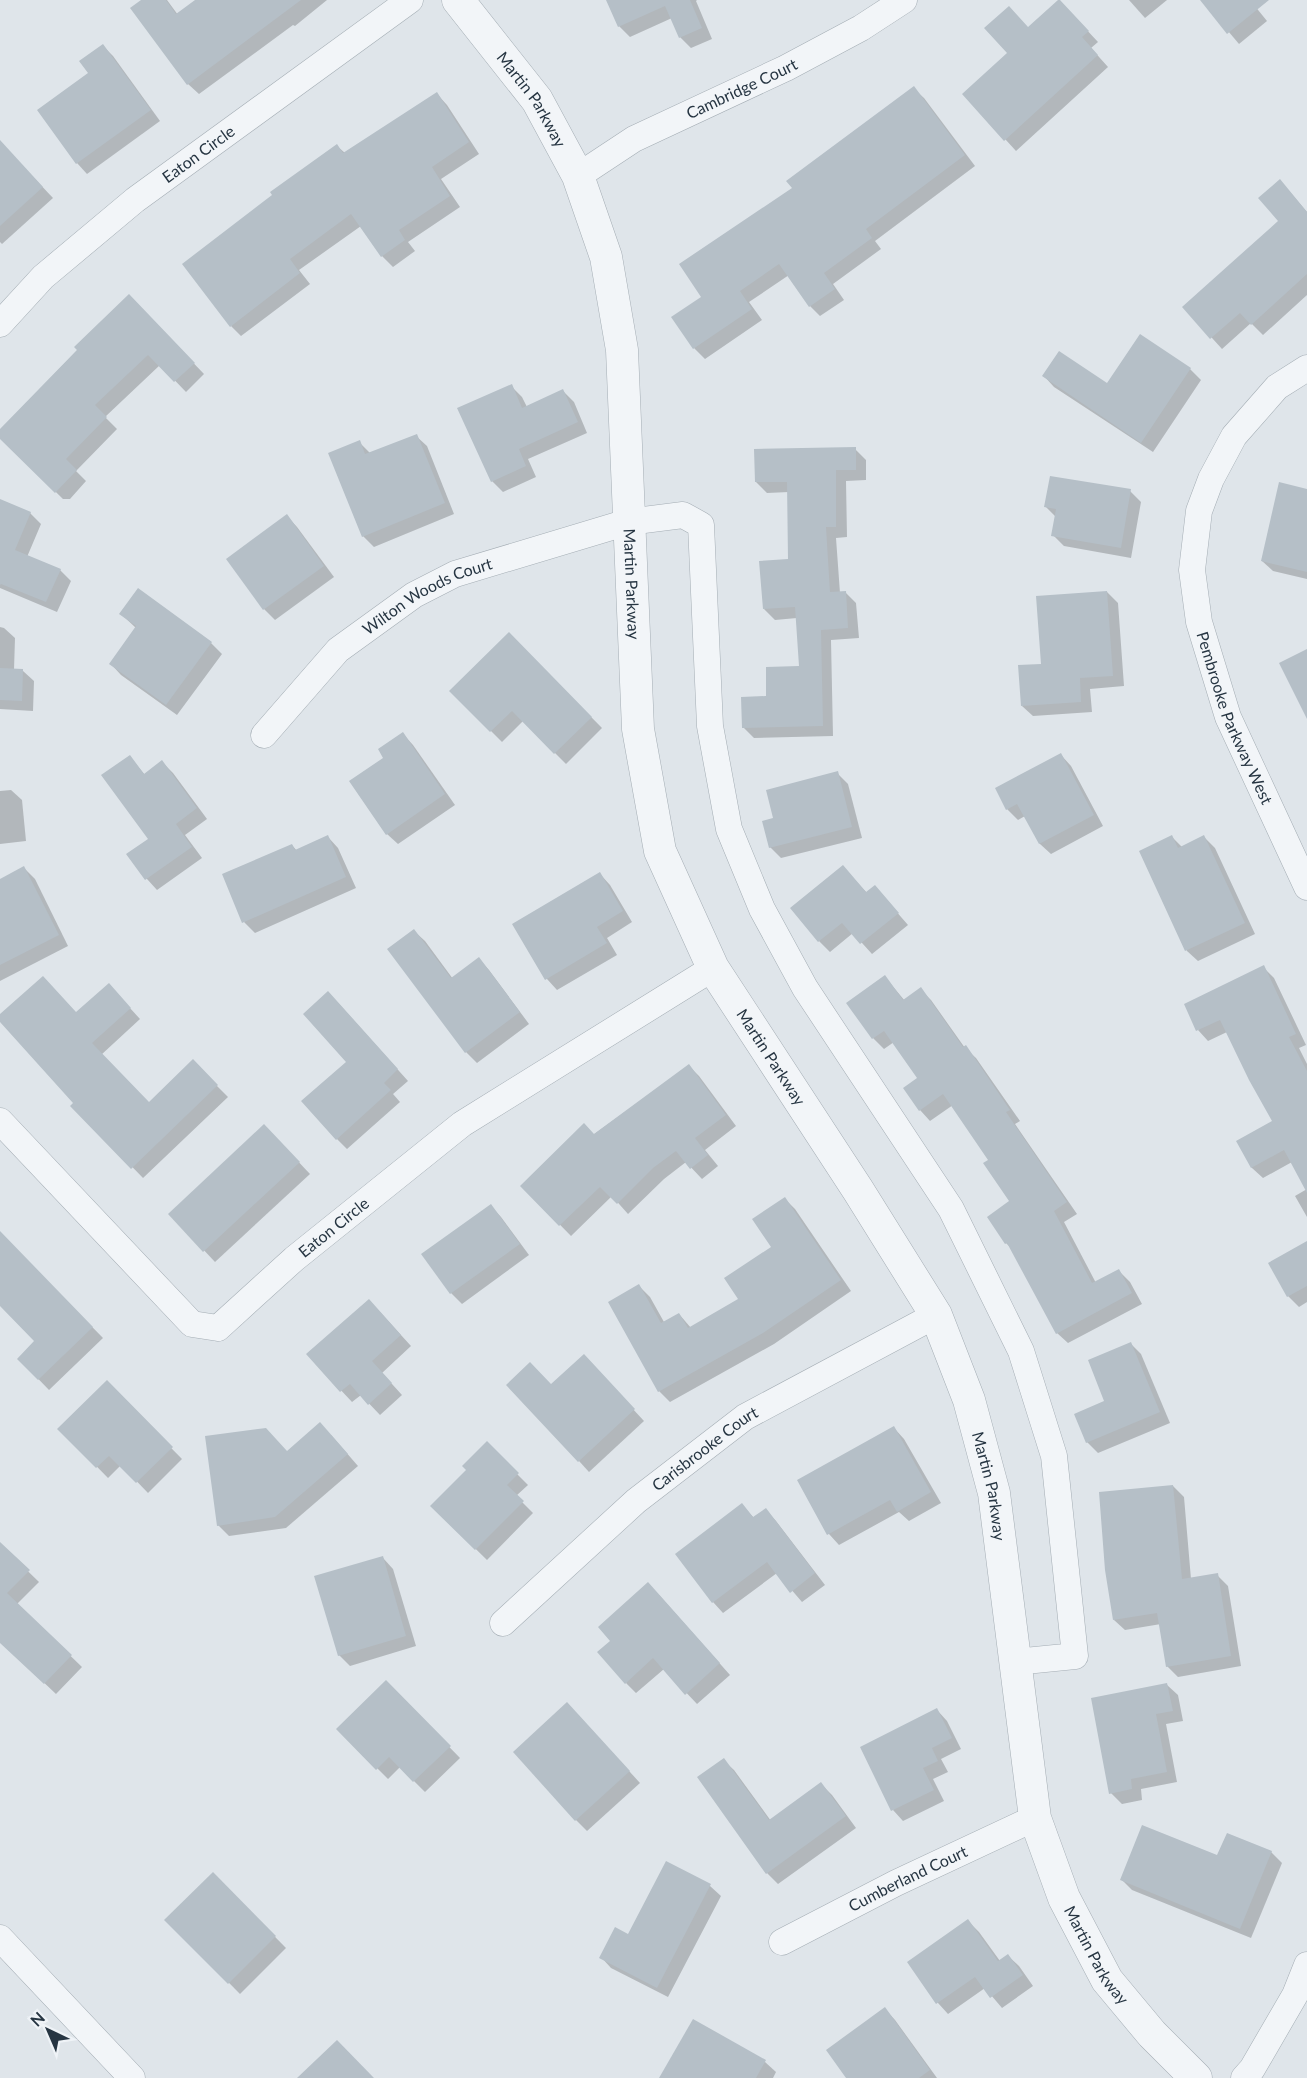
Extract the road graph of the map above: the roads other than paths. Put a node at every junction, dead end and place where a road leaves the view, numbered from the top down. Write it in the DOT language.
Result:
graph roads {
  1 [pos="410,0"];
  2 [pos="458,0"];
  3 [pos="904,0"];
  4 [pos="578,176"];
  5 [pos="0,324"];
  6 [pos="1307,368"];
  7 [pos="628,522"];
  8 [pos="264,735"];
  9 [pos="1307,888"];
  10 [pos="713,968"];
  11 [pos="0,1121"];
  12 [pos="936,1315"];
  13 [pos="503,1623"];
  14 [pos="1015,1662"];
  15 [pos="1035,1818"];
  16 [pos="0,1938"];
  17 [pos="782,1942"];
  18 [pos="1307,1965"];
  19 [pos="132,2078"];
  20 [pos="1196,2078"];
  21 [pos="1244,2078"];
  1 -- 5 [label="street, Eaton Circle"];
  2 -- 4 [label="street, Martin Parkway"];
  3 -- 4 [label="street, Cambridge Court"];
  4 -- 7 [label="street, Martin Parkway"];
  6 -- 9 [label="street, Pembrooke Parkway West"];
  7 -- 8 [label="street, Wilton Woods Court"];
  7 -- 10 [label="street, Martin Parkway"];
  7 -- 14 [label="street, Wilton Woods Court"];
  10 -- 11 [label="street, Eaton Circle"];
  10 -- 12 [label="street, Martin Parkway"];
  12 -- 13 [label="street, Carisbrooke Court"];
  12 -- 14 [label="street, Martin Parkway"];
  14 -- 15 [label="street, Martin Parkway"];
  15 -- 17 [label="street, Cumberland Court"];
  15 -- 20 [label="street, Martin Parkway"];
  16 -- 19 [label="street"];
  18 -- 21 [label="street"];
}
